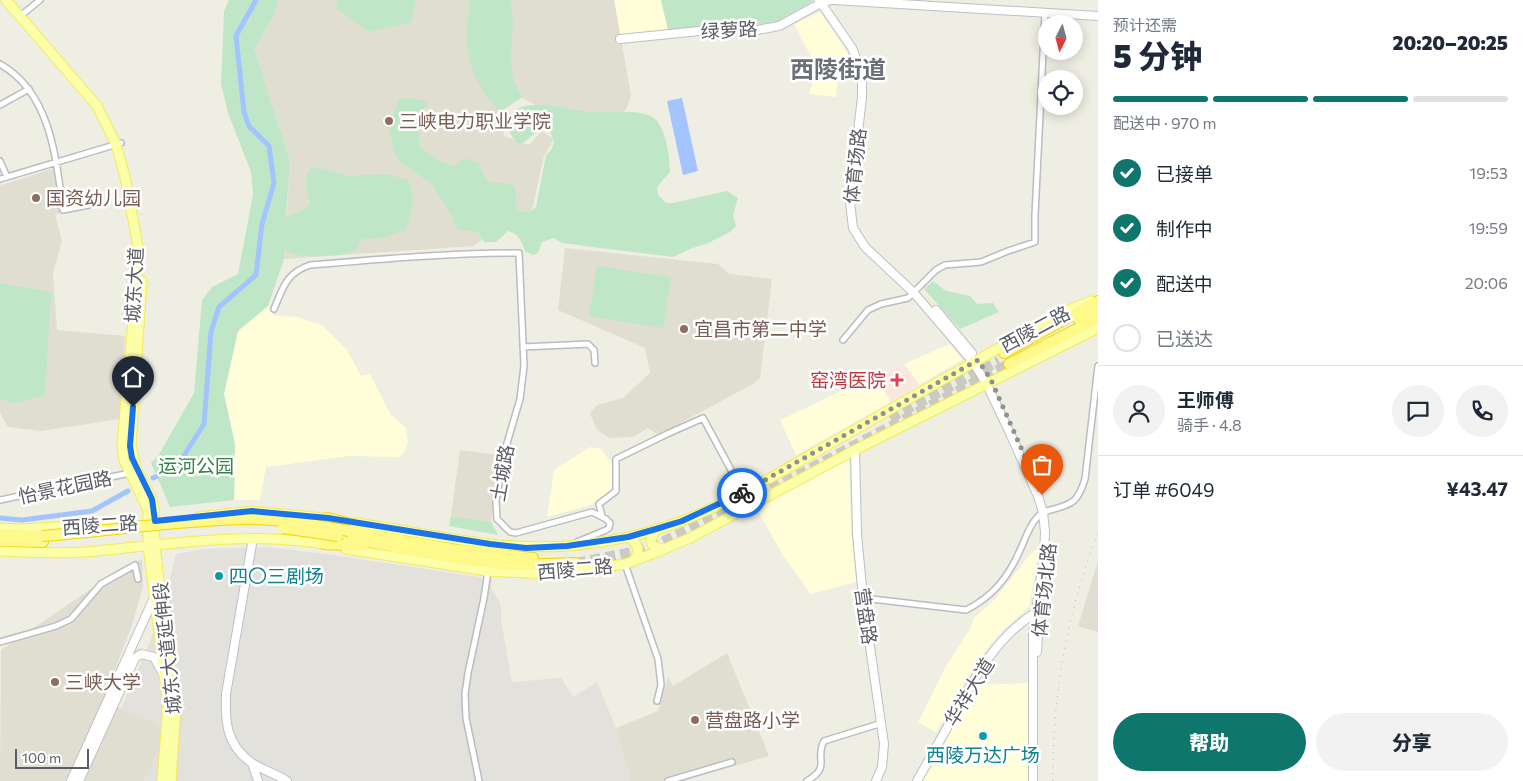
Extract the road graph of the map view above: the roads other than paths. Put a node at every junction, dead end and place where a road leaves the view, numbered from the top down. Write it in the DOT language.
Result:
graph roads {
  1 [pos="6,0"];
  2 [pos="13,0"];
  3 [pos="40,0"];
  4 [pos="826,1"];
  5 [pos="862,1"];
  6 [pos="24,13"];
  7 [pos="1045,13"];
  8 [pos="1098,16"];
  9 [pos="620,39"];
  10 [pos="0,64"];
  11 [pos="29,89"];
  12 [pos="0,96"];
  13 [pos="6,101"];
  14 [pos="0,105"];
  15 [pos="118,144"];
  16 [pos="0,162"];
  17 [pos="56,162"];
  18 [pos="7,177"];
  19 [pos="0,179"];
  20 [pos="90,205"];
  21 [pos="916,291"];
  22 [pos="1098,300"];
  23 [pos="274,309"];
  24 [pos="1098,310"];
  25 [pos="1095,320"];
  26 [pos="1098,328"];
  27 [pos="843,340"];
  28 [pos="523,347"];
  29 [pos="1006,358"];
  30 [pos="976,361"];
  31 [pos="595,363"];
  32 [pos="1098,366"];
  33 [pos="988,382"];
  34 [pos="855,450"];
  35 [pos="130,473"];
  36 [pos="743,492"];
  37 [pos="0,500"];
  38 [pos="1045,511"];
  39 [pos="602,516"];
  40 [pos="328,518"];
  41 [pos="152,521"];
  42 [pos="0,528"];
  43 [pos="656,529"];
  44 [pos="0,534"];
  45 [pos="349,534"];
  46 [pos="628,537"];
  47 [pos="253,538"];
  48 [pos="42,539"];
  49 [pos="0,541"];
  50 [pos="324,544"];
  51 [pos="151,545"];
  52 [pos="567,546"];
  53 [pos="452,549"];
  54 [pos="664,549"];
  55 [pos="406,550"];
  56 [pos="0,551"];
  57 [pos="629,562"];
  58 [pos="488,571"];
  59 [pos="138,579"];
  60 [pos="863,598"];
  61 [pos="153,600"];
  62 [pos="1036,613"];
  63 [pos="0,642"];
  64 [pos="163,674"];
  65 [pos="657,701"];
  66 [pos="883,723"];
  67 [pos="252,762"];
  68 [pos="732,762"];
  69 [pos="72,781"];
  70 [pos="79,781"];
  71 [pos="162,781"];
  72 [pos="171,781"];
  73 [pos="258,781"];
  74 [pos="287,781"];
  75 [pos="479,781"];
  76 [pos="668,781"];
  77 [pos="807,781"];
  78 [pos="876,781"];
  79 [pos="917,781"];
  80 [pos="1033,781"];
  81 [pos="1038,781"];
  1 -- 15 [label="main road, 城东大道"];
  2 -- 6 [label="main road, 城东大道"];
  3 -- 6 [label="street"];
  4 -- 5 [label="main road"];
  4 -- 9 [label="main road, 绿萝路"];
  4 -- 21 [label="main road, 体育场路"];
  5 -- 7 [label="main road"];
  6 -- 15 [label="main road, 城东大道"];
  7 -- 8 [label="main road"];
  7 -- 21 [label="street"];
  10 -- 11 [label="street"];
  11 -- 13 [label="street"];
  11 -- 17 [label="street"];
  12 -- 13 [label="street"];
  13 -- 14 [label="street"];
  15 -- 17 [label="street"];
  15 -- 35 [label="main road, 城东大道"];
  15 -- 41 [label="main road, 城东大道"];
  16 -- 18 [label="street"];
  17 -- 18 [label="street"];
  17 -- 20 [label="street"];
  18 -- 19 [label="street"];
  21 -- 27 [label="street"];
  21 -- 30 [label="main road, 体育场路"];
  22 -- 29 [label="highway"];
  22 -- 30 [label="main road, 西陵二路"];
  23 -- 28 [label="street, 土城路"];
  24 -- 29 [label="highway"];
  25 -- 29 [label="highway"];
  26 -- 33 [label="main road, 西陵二路"];
  28 -- 31 [label="street"];
  28 -- 39 [label="street, 土城路"];
  30 -- 33 [label="main road, 体育场路"];
  30 -- 36 [label="main road, 西陵二路"];
  32 -- 38 [label="street"];
  33 -- 34 [label="main road, 西陵二路"];
  33 -- 38 [label="main road, 体育场北路"];
  34 -- 54 [label="main road, 西陵二路"];
  34 -- 60 [label="main road, 营盘路"];
  35 -- 37 [label="street, 怡景花园路"];
  35 -- 41 [label="main road, 城东大道"];
  36 -- 39 [label="street"];
  36 -- 43 [label="main road, 西陵二路"];
  38 -- 60 [label="street"];
  38 -- 62 [label="main road, 体育场北路"];
  38 -- 81 [label="main road, 体育场北路"];
  39 -- 52 [label="street"];
  40 -- 41 [label="main road, 西陵二路"];
  40 -- 52 [label="main road, 西陵二路"];
  40 -- 53 [label="highway"];
  41 -- 42 [label="main road, 西陵二路"];
  41 -- 51 [label="main road, 城东大道"];
  43 -- 46 [label="main road, 西陵二路"];
  43 -- 54 [label="main road"];
  44 -- 48 [label="highway"];
  45 -- 48 [label="highway, bridge"];
  45 -- 53 [label="highway"];
  45 -- 55 [label="highway"];
  46 -- 52 [label="main road, 西陵二路"];
  46 -- 57 [label="main road"];
  47 -- 50 [label="main road, 西陵二路"];
  47 -- 51 [label="main road, 西陵二路"];
  47 -- 67 [label="main road"];
  48 -- 49 [label="highway"];
  50 -- 55 [label="highway"];
  50 -- 58 [label="main road, 西陵二路"];
  51 -- 56 [label="main road, 西陵二路"];
  51 -- 61 [label="main road, 城东大道延伸段"];
  51 -- 72 [label="main road, 城东大道延伸段"];
  53 -- 55 [label="highway"];
  54 -- 57 [label="main road, 西陵二路"];
  57 -- 58 [label="main road, 西陵二路"];
  57 -- 65 [label="street"];
  58 -- 75 [label="street"];
  59 -- 63 [label="street"];
  60 -- 66 [label="main road, 营盘路"];
  61 -- 64 [label="main road, 城东大道延伸段"];
  61 -- 69 [label="main road"];
  62 -- 79 [label="main road, 华祥大道"];
  62 -- 80 [label="main road, 体育场北路"];
  64 -- 70 [label="main road"];
  64 -- 71 [label="main road, 城东大道延伸段"];
  66 -- 77 [label="street"];
  66 -- 78 [label="main road, 营盘路"];
  67 -- 73 [label="main road"];
  67 -- 74 [label="main road"];
  68 -- 76 [label="street"];
}
